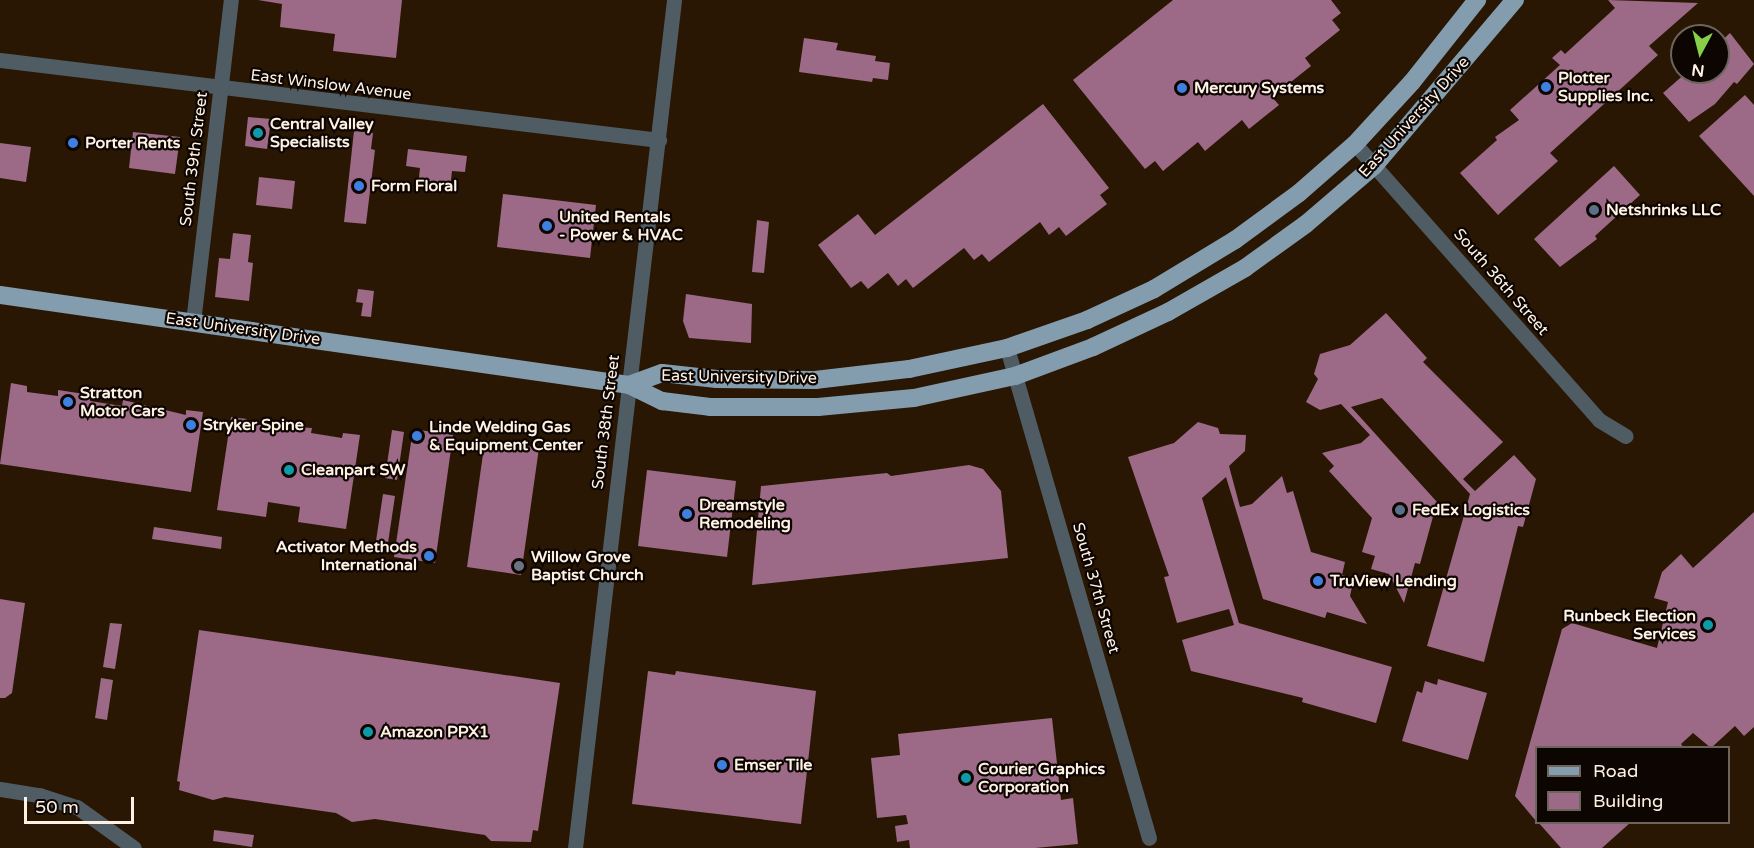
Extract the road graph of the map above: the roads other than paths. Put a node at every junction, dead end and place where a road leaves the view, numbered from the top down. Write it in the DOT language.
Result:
graph roads {
  1 [pos="231,0"];
  2 [pos="674,0"];
  3 [pos="1476,0"];
  4 [pos="1515,0"];
  5 [pos="0,60"];
  6 [pos="220,89"];
  7 [pos="659,140"];
  8 [pos="1355,144"];
  9 [pos="1374,166"];
  10 [pos="0,295"];
  11 [pos="193,322"];
  12 [pos="1007,348"];
  13 [pos="1015,376"];
  14 [pos="629,385"];
  15 [pos="1626,436"];
  16 [pos="0,789"];
  17 [pos="1149,838"];
  18 [pos="134,848"];
  19 [pos="575,848"];
  1 -- 6 [label="street, South 39th Street"];
  2 -- 7 [label="street, South 38th Street"];
  3 -- 8 [label="main road, East University Drive"];
  4 -- 9 [label="main road, East University Drive"];
  5 -- 6 [label="street, East Winslow Avenue"];
  6 -- 7 [label="street, East Winslow Avenue"];
  6 -- 11 [label="street, South 39th Street"];
  7 -- 14 [label="street, South 38th Street"];
  8 -- 9 [label="street, South 36th Street"];
  8 -- 12 [label="main road, East University Drive"];
  9 -- 13 [label="main road, East University Drive"];
  9 -- 15 [label="street, South 36th Street"];
  10 -- 11 [label="main road, East University Drive"];
  11 -- 14 [label="main road, East University Drive"];
  12 -- 13 [label="street, South 37th Street"];
  12 -- 14 [label="main road, East University Drive"];
  13 -- 14 [label="main road, East University Drive"];
  13 -- 17 [label="street, South 37th Street"];
  14 -- 19 [label="street, South 38th Street"];
  16 -- 18 [label="street"];
}
